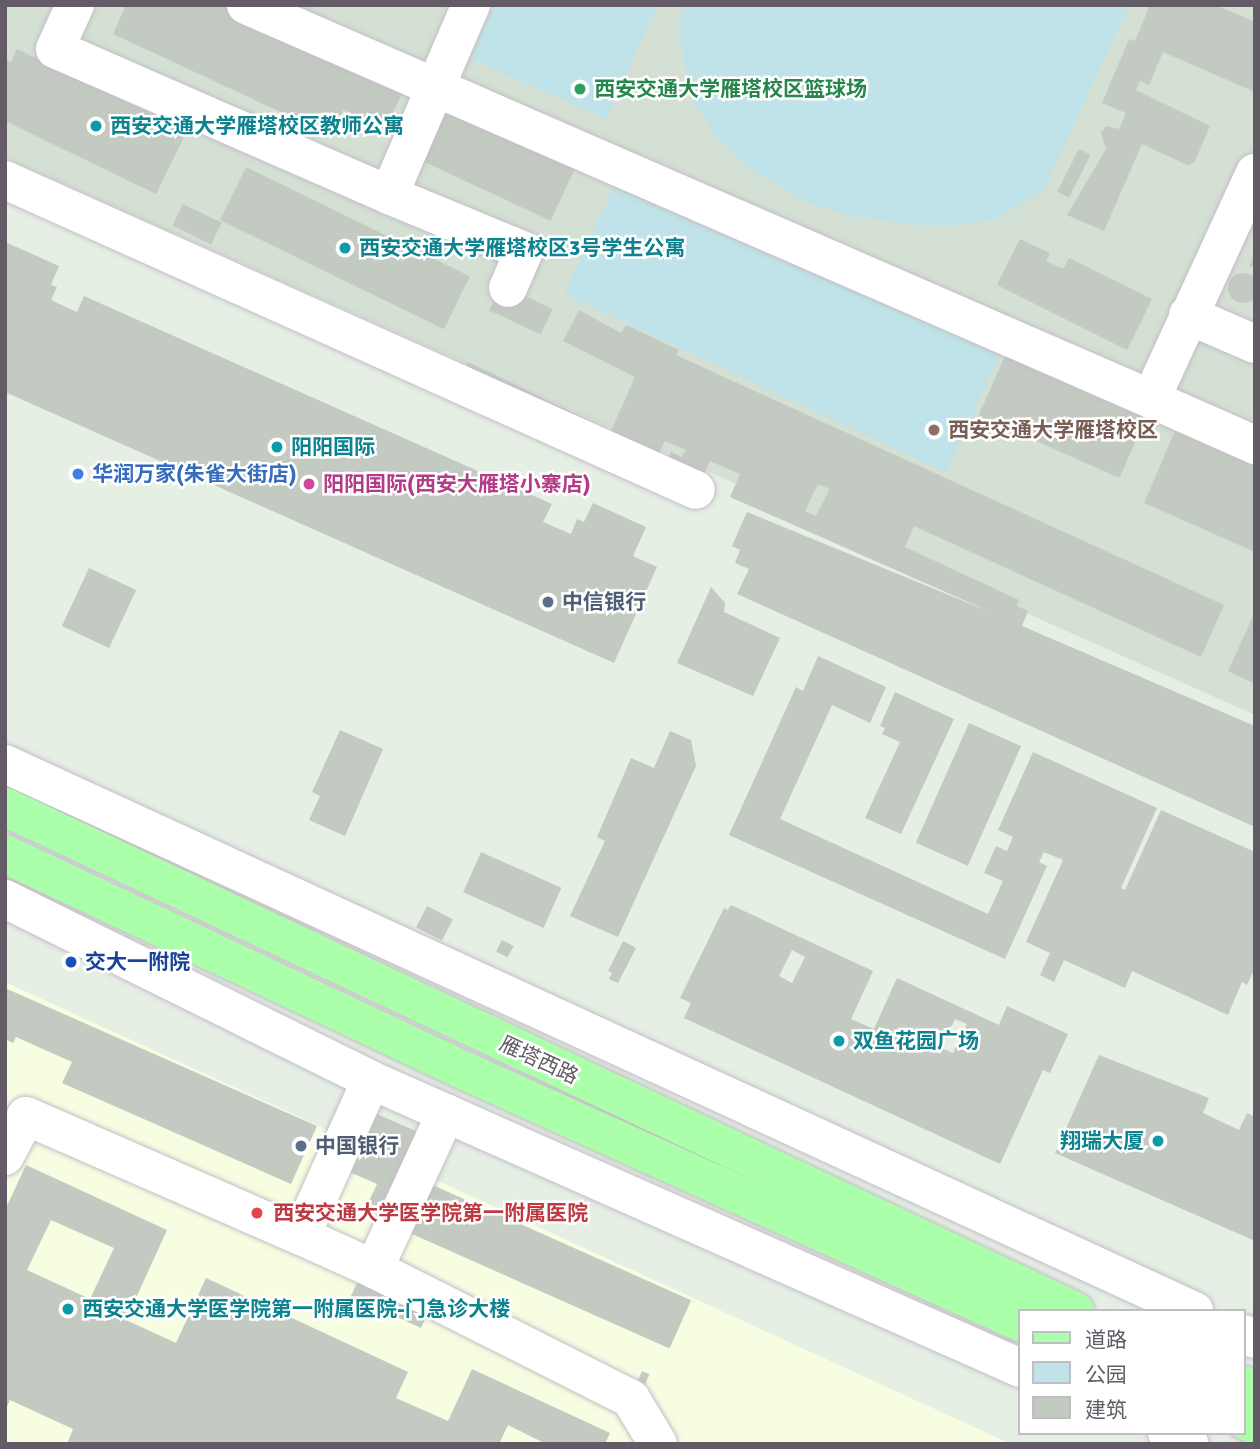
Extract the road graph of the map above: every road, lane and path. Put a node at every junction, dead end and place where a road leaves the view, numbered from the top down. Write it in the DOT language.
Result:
graph roads {
  1 [pos="75,5"];
  2 [pos="246,5"];
  3 [pos="471,5"];
  4 [pos="436,89"];
  5 [pos="1255,173"];
  6 [pos="5,180"];
  7 [pos="389,195"];
  8 [pos="508,288"];
  9 [pos="1188,315"];
  10 [pos="1255,344"];
  11 [pos="1151,399"];
  12 [pos="1255,445"];
  13 [pos="696,490"];
  14 [pos="5,764"];
  15 [pos="5,807"];
  16 [pos="5,854"];
  17 [pos="5,899"];
  18 [pos="371,1080"];
  19 [pos="446,1113"];
  20 [pos="5,1156"];
  21 [pos="301,1236"];
  22 [pos="374,1269"];
  23 [pos="1071,1309"];
  24 [pos="1190,1309"];
  25 [pos="1018,1321"];
  26 [pos="1018,1367"];
  27 [pos="1246,1396"];
  28 [pos="1250,1419"];
  29 [pos="1171,1435"];
  30 [pos="658,1444"];
  31 [pos="1190,1444"];
  1 -- 7 [label="street"];
  2 -- 4 [label="street"];
  3 -- 4 [label="street"];
  4 -- 7 [label="street"];
  4 -- 11 [label="street"];
  5 -- 9 [label="street"];
  6 -- 13 [label="street"];
  7 -- 8 [label="street"];
  9 -- 10 [label="street"];
  9 -- 11 [label="street"];
  11 -- 12 [label="street"];
  14 -- 24 [label="street"];
  15 -- 23 [label="main road, 雁塔西路"];
  16 -- 25 [label="main road, 雁塔西路"];
  17 -- 18 [label="street"];
  18 -- 19 [label="street"];
  18 -- 21 [label="street"];
  19 -- 22 [label="street"];
  19 -- 26 [label="street"];
  20 -- 21 [label="street"];
  21 -- 22 [label="street"];
  22 -- 30 [label="street"];
  27 -- 28 [label="main road"];
  29 -- 31 [label="street"];
}
